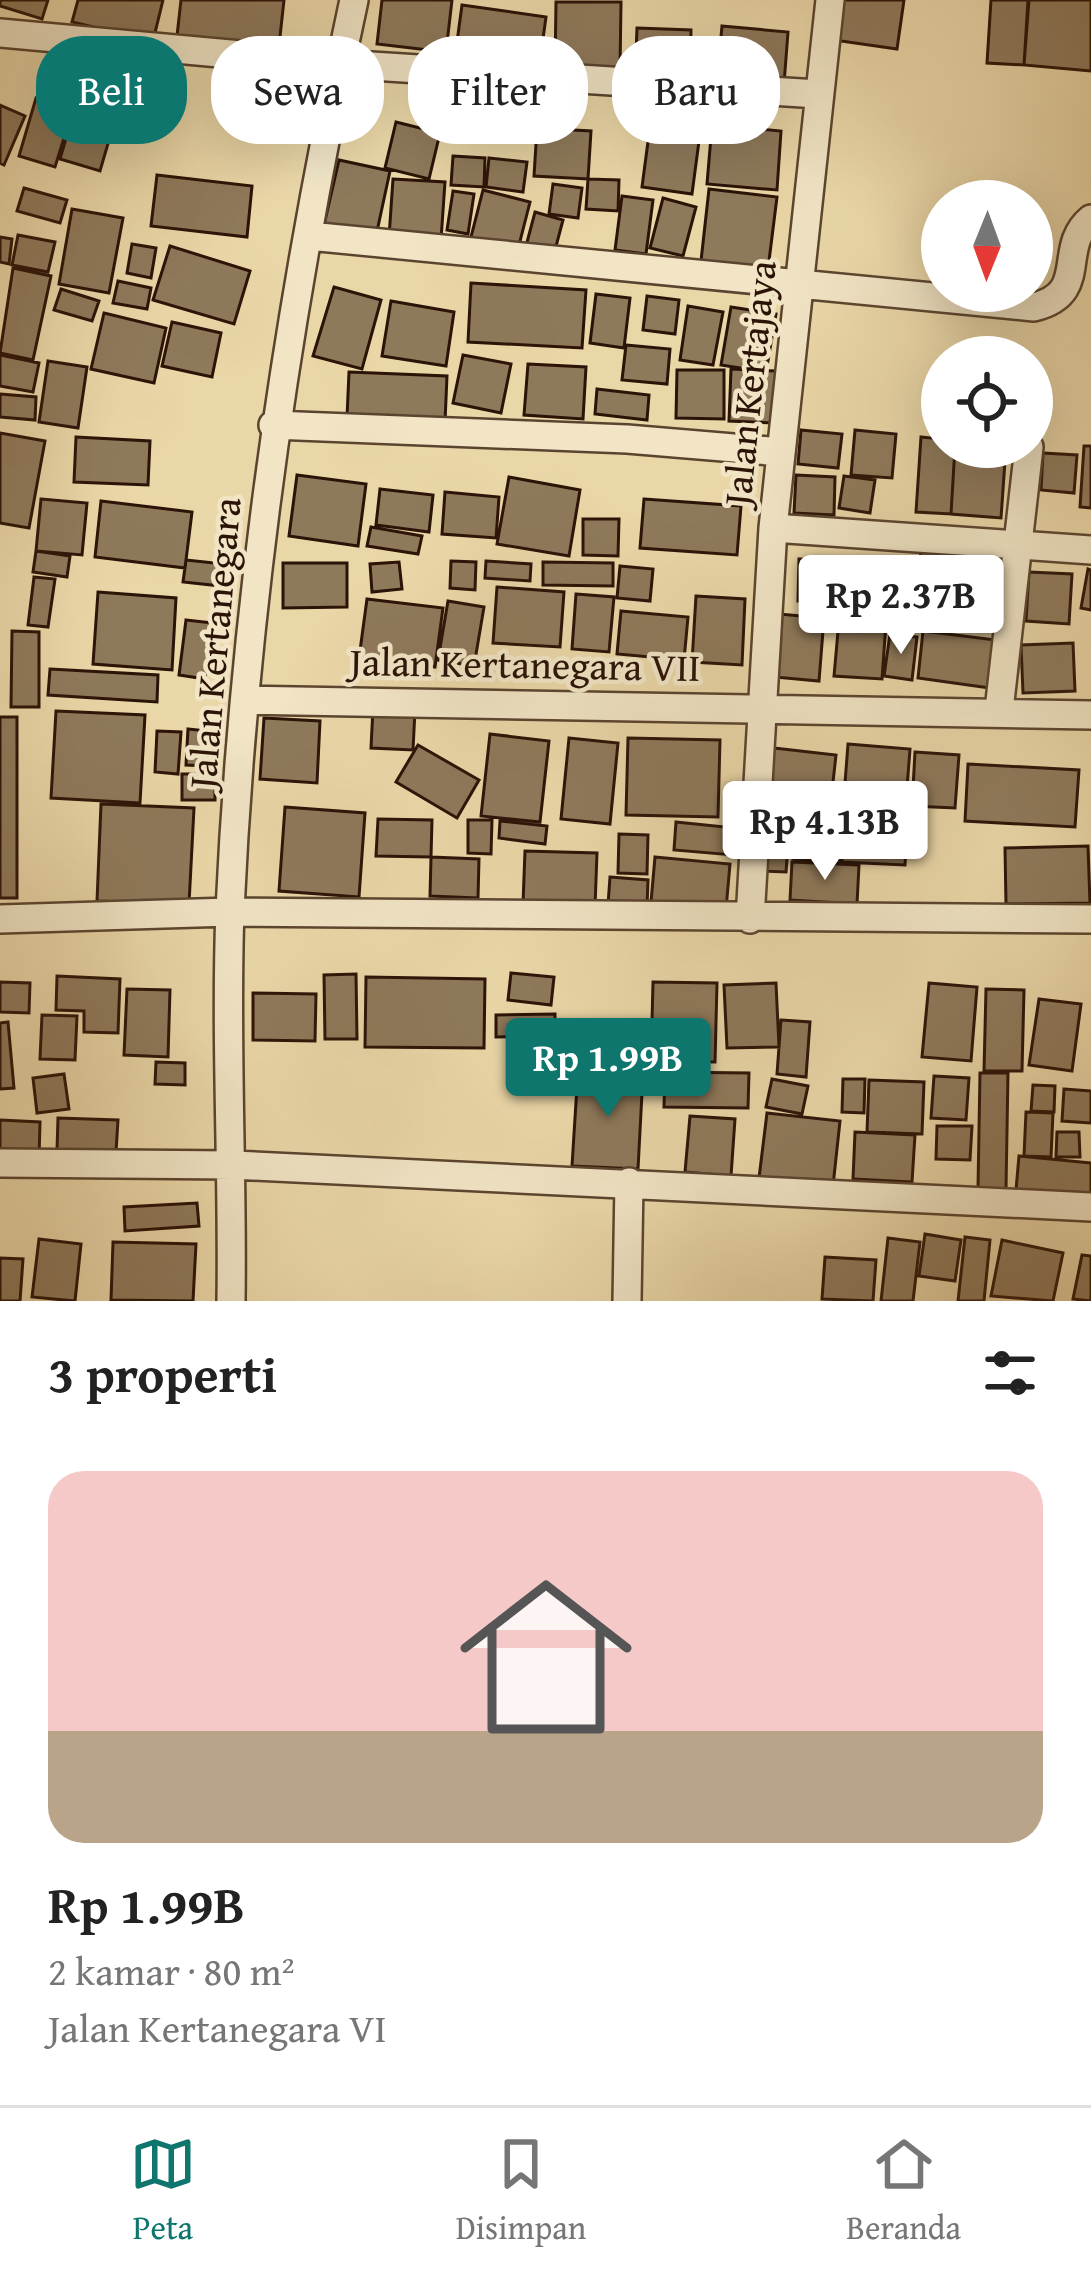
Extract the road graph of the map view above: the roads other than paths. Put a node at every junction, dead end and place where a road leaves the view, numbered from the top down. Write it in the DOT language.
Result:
graph roads {
  1 [pos="354,0"];
  2 [pos="830,0"];
  3 [pos="0,33"];
  4 [pos="346,36"];
  5 [pos="211,52"];
  6 [pos="384,67"];
  7 [pos="818,94"];
  8 [pos="326,144"];
  9 [pos="1091,219"];
  10 [pos="309,236"];
  11 [pos="798,283"];
  12 [pos="273,424"];
  13 [pos="781,452"];
  14 [pos="1026,468"];
  15 [pos="773,528"];
  16 [pos="1017,545"];
  17 [pos="1091,550"];
  18 [pos="246,700"];
  19 [pos="763,706"];
  20 [pos="1000,710"];
  21 [pos="1091,715"];
  22 [pos="230,912"];
  23 [pos="0,919"];
  24 [pos="750,919"];
  25 [pos="1091,920"];
  26 [pos="0,1163"];
  27 [pos="233,1165"];
  28 [pos="629,1182"];
  29 [pos="1091,1207"];
  30 [pos="231,1301"];
  31 [pos="627,1301"];
  1 -- 4 [label="street, Jalan Kertanegara"];
  2 -- 7 [label="street, Jalan Kertajaya"];
  3 -- 5 [label="street"];
  6 -- 7 [label="street"];
  7 -- 11 [label="street, Jalan Kertajaya"];
  8 -- 10 [label="street, Jalan Kertanegara"];
  9 -- 11 [label="street"];
  10 -- 11 [label="street"];
  10 -- 12 [label="street, Jalan Kertanegara"];
  11 -- 13 [label="street, Jalan Kertajaya"];
  12 -- 13 [label="street"];
  12 -- 18 [label="street, Jalan Kertanegara"];
  13 -- 15 [label="street, Jalan Kertajaya"];
  14 -- 16 [label="street"];
  15 -- 16 [label="street"];
  15 -- 19 [label="street, Jalan Kertajaya"];
  16 -- 17 [label="street"];
  16 -- 20 [label="street"];
  18 -- 19 [label="street, Jalan Kertanegara VII"];
  18 -- 22 [label="street, Jalan Kertanegara"];
  19 -- 20 [label="street, Jalan Kertanegara VII"];
  19 -- 24 [label="street, Jalan Kertajaya"];
  20 -- 21 [label="street, Jalan Kertanegara VII"];
  22 -- 23 [label="street"];
  22 -- 24 [label="street"];
  22 -- 27 [label="street, Jalan Kertanegara"];
  24 -- 25 [label="street"];
  26 -- 27 [label="street"];
  27 -- 28 [label="street"];
  27 -- 30 [label="street, Jalan Kertanegara"];
  28 -- 29 [label="street"];
  28 -- 31 [label="street"];
}
